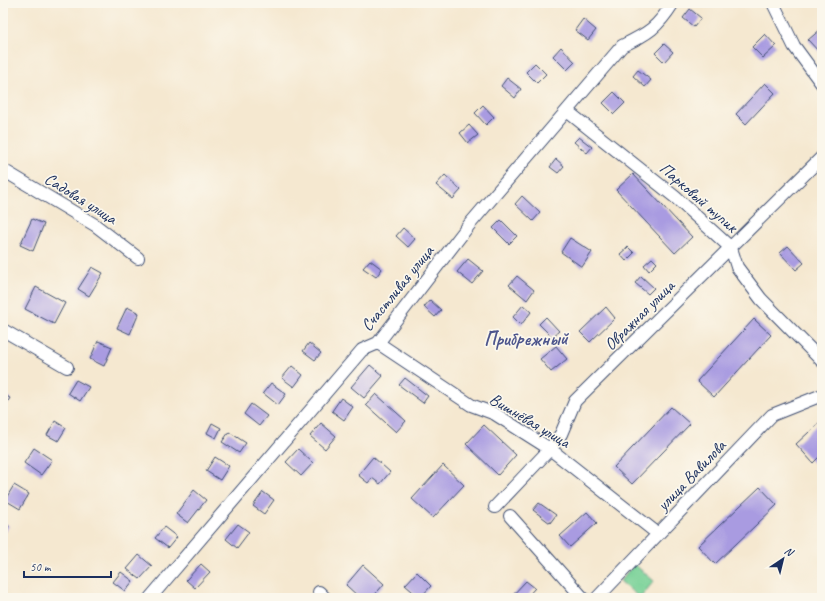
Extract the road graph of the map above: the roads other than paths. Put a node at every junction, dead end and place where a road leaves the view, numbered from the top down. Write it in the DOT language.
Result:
graph roads {
  1 [pos="673,3"];
  2 [pos="773,3"];
  3 [pos="822,84"];
  4 [pos="567,111"];
  5 [pos="822,157"];
  6 [pos="3,170"];
  7 [pos="731,248"];
  8 [pos="138,258"];
  9 [pos="3,330"];
  10 [pos="378,343"];
  11 [pos="822,361"];
  12 [pos="67,367"];
  13 [pos="822,395"];
  14 [pos="550,449"];
  15 [pos="494,508"];
  16 [pos="510,516"];
  17 [pos="658,534"];
  18 [pos="150,598"];
  19 [pos="583,598"];
  20 [pos="598,598"];
  1 -- 4 [label="street, Счастливая улица"];
  2 -- 3 [label="street"];
  4 -- 7 [label="street, Парковый тупик"];
  4 -- 10 [label="street, Счастливая улица"];
  5 -- 7 [label="street, Овражная улица"];
  6 -- 8 [label="street, Садовая улица"];
  7 -- 11 [label="street, Парковый тупик"];
  7 -- 14 [label="street, Овражная улица"];
  9 -- 12 [label="street"];
  10 -- 14 [label="street, Вишнёвая улица"];
  10 -- 18 [label="street, Счастливая улица"];
  13 -- 17 [label="street, улица Вавилова"];
  14 -- 15 [label="street, Овражная улица"];
  14 -- 17 [label="street, Вишнёвая улица"];
  16 -- 19 [label="street"];
  17 -- 20 [label="street, улица Вавилова"];
}
